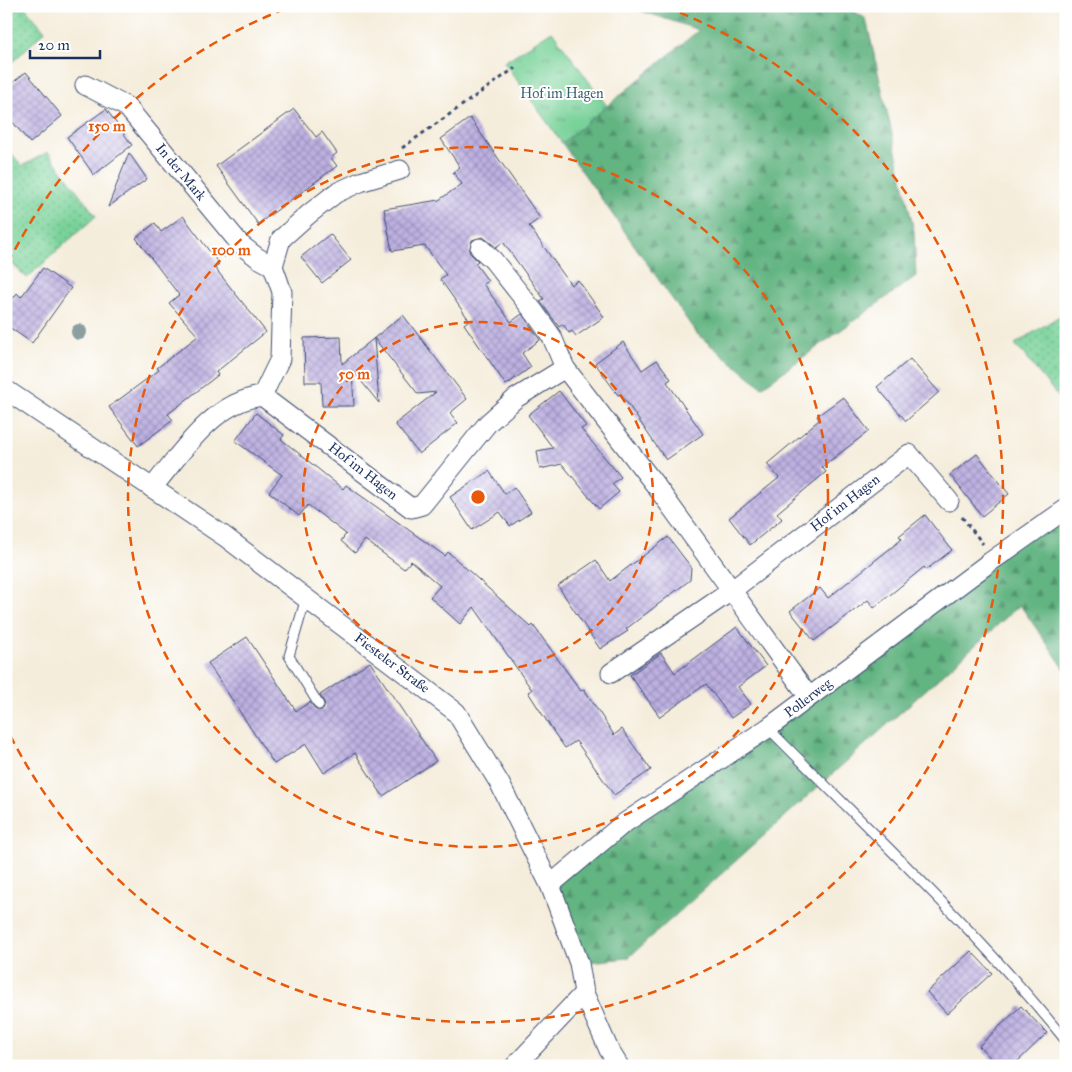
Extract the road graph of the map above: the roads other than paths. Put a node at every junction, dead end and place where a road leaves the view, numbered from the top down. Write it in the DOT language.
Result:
graph roads {
  1 [pos="85,85"];
  2 [pos="400,170"];
  3 [pos="480,248"];
  4 [pos="273,266"];
  5 [pos="565,368"];
  6 [pos="6,390"];
  7 [pos="262,396"];
  8 [pos="152,488"];
  9 [pos="949,501"];
  10 [pos="1066,509"];
  11 [pos="731,591"];
  12 [pos="306,598"];
  13 [pos="611,673"];
  14 [pos="809,697"];
  15 [pos="319,705"];
  16 [pos="768,728"];
  17 [pos="550,885"];
  18 [pos="584,993"];
  19 [pos="1066,1041"];
  20 [pos="515,1066"];
  21 [pos="619,1066"];
  1 -- 4 [label="street, In der Mark"];
  2 -- 4 [label="street"];
  3 -- 5 [label="street"];
  4 -- 7 [label="street"];
  5 -- 7 [label="street, Hof im Hagen"];
  5 -- 11 [label="street"];
  6 -- 8 [label="street, Fiesteler Straße"];
  7 -- 8 [label="street"];
  8 -- 12 [label="street, Fiesteler Straße"];
  9 -- 11 [label="street, Hof im Hagen"];
  10 -- 14 [label="street, Pollerweg"];
  11 -- 13 [label="street, Hof im Hagen"];
  11 -- 14 [label="street"];
  12 -- 15 [label="lane"];
  12 -- 17 [label="street, Fiesteler Straße"];
  14 -- 16 [label="street, Pollerweg"];
  16 -- 17 [label="street, Pollerweg"];
  16 -- 19 [label="lane"];
  17 -- 18 [label="street, Fiesteler Straße"];
  18 -- 20 [label="street"];
  18 -- 21 [label="street, Fiesteler Straße"];
}
